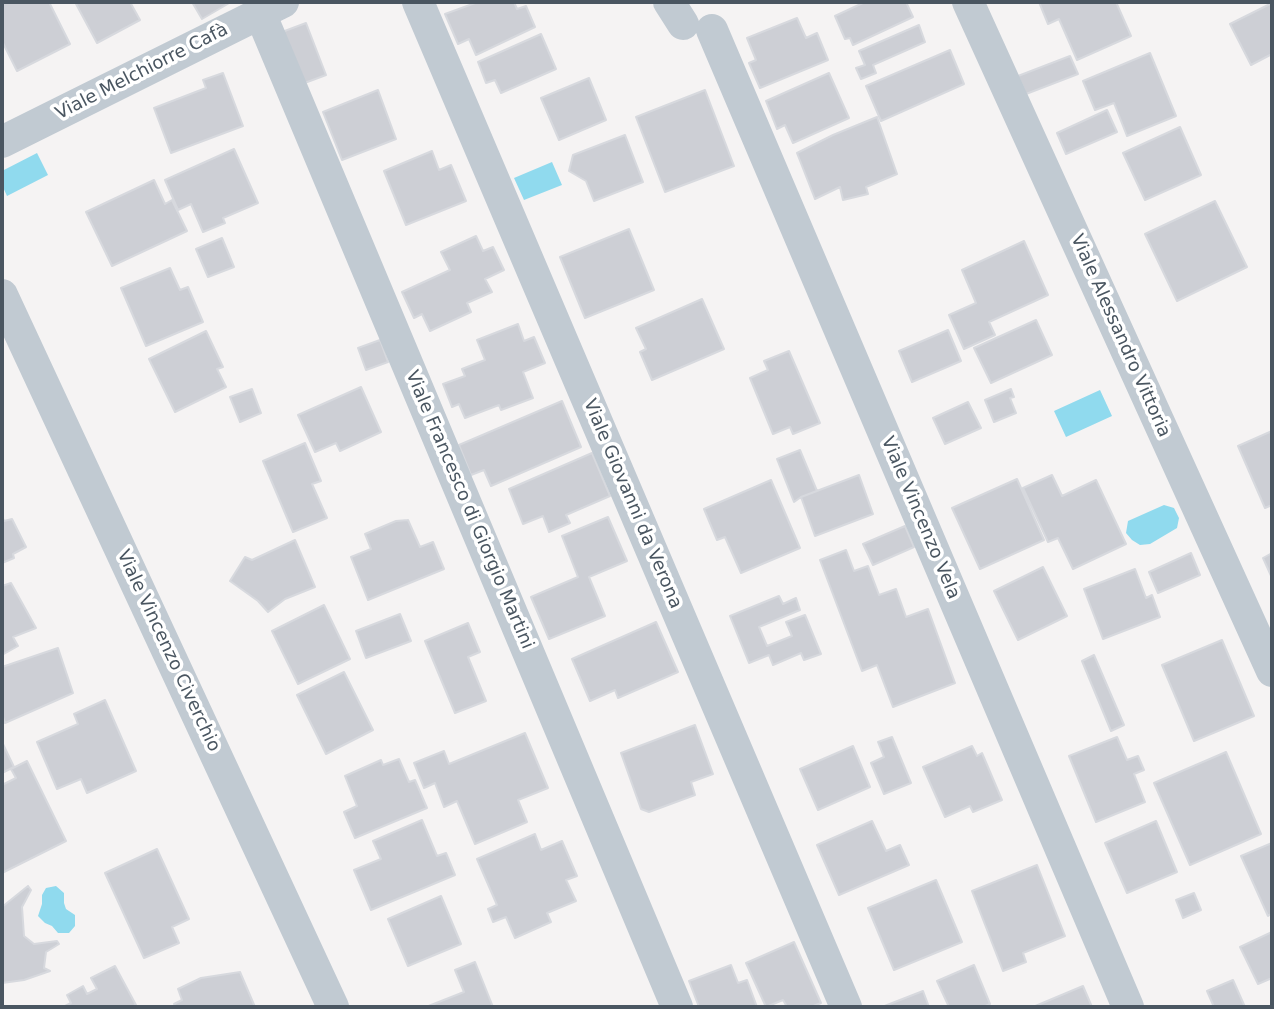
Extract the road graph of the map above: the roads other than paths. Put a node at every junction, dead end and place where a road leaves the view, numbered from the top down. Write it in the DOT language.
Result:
graph roads {
  1 [pos="418,2"];
  2 [pos="968,2"];
  3 [pos="271,7"];
  4 [pos="688,19"];
  5 [pos="2,142"];
  6 [pos="2,295"];
  7 [pos="1272,671"];
  8 [pos="333,1007"];
  9 [pos="677,1007"];
  10 [pos="846,1007"];
  11 [pos="1128,1007"];
  1 -- 10 [label="street, Viale Giovanni da Verona"];
  2 -- 7 [label="street, Viale Alessandro Vittoria"];
  3 -- 5 [label="street, Viale Melchiorre Cafà"];
  3 -- 9 [label="street, Viale Francesco di Giorgio Martini"];
  4 -- 11 [label="street, Viale Vincenzo Vela"];
  6 -- 8 [label="street, Viale Vincenzo Civerchio"];
}
